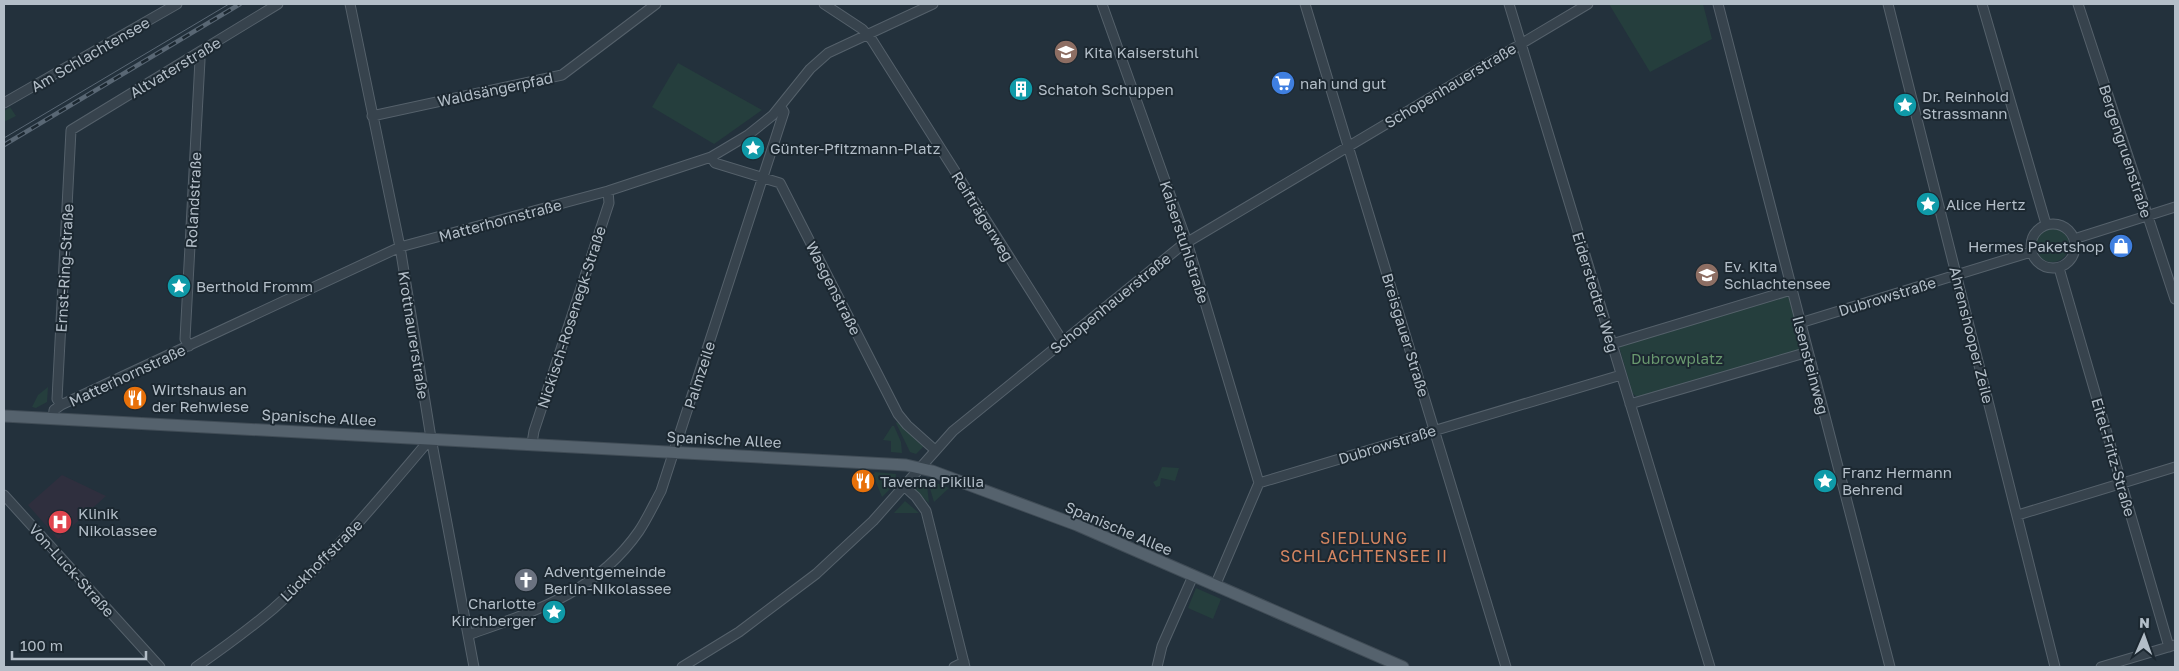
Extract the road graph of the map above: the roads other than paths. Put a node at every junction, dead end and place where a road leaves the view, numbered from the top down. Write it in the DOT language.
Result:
graph roads {
  1 [pos="177,4"];
  2 [pos="278,4"];
  3 [pos="350,4"];
  4 [pos="656,4"];
  5 [pos="824,4"];
  6 [pos="933,4"];
  7 [pos="1102,4"];
  8 [pos="1305,4"];
  9 [pos="1509,4"];
  10 [pos="1588,4"];
  11 [pos="1718,4"];
  12 [pos="1888,4"];
  13 [pos="1982,4"];
  14 [pos="2078,4"];
  15 [pos="867,34"];
  16 [pos="1521,43"];
  17 [pos="197,54"];
  18 [pos="4,103"];
  19 [pos="781,107"];
  20 [pos="372,116"];
  21 [pos="71,130"];
  22 [pos="1348,146"];
  23 [pos="711,158"];
  24 [pos="763,178"];
  25 [pos="608,191"];
  26 [pos="2175,207"];
  27 [pos="2148,216"];
  28 [pos="2046,224"];
  29 [pos="2074,239"];
  30 [pos="1187,242"];
  31 [pos="400,247"];
  32 [pos="2031,252"];
  33 [pos="2059,268"];
  34 [pos="1956,274"];
  35 [pos="1791,290"];
  36 [pos="2175,298"];
  37 [pos="1800,323"];
  38 [pos="1063,342"];
  39 [pos="1612,344"];
  40 [pos="188,346"];
  41 [pos="1808,352"];
  42 [pos="1622,375"];
  43 [pos="1630,404"];
  44 [pos="61,405"];
  45 [pos="4,416"];
  46 [pos="53,419"];
  47 [pos="1434,430"];
  48 [pos="431,438"];
  49 [pos="532,443"];
  50 [pos="935,450"];
  51 [pos="674,452"];
  52 [pos="2175,467"];
  53 [pos="921,468"];
  54 [pos="1259,483"];
  55 [pos="2122,483"];
  56 [pos="905,487"];
  57 [pos="4,495"];
  58 [pos="2018,514"];
  59 [pos="1193,576"];
  60 [pos="1215,586"];
  61 [pos="468,635"];
  62 [pos="2172,646"];
  63 [pos="965,665"];
  64 [pos="160,667"];
  65 [pos="196,667"];
  66 [pos="474,667"];
  67 [pos="682,667"];
  68 [pos="954,667"];
  69 [pos="1156,667"];
  70 [pos="1403,667"];
  71 [pos="1506,667"];
  72 [pos="1710,667"];
  73 [pos="1890,667"];
  74 [pos="2055,667"];
  75 [pos="2101,667"];
  1 -- 18 [label="street, Am Schlachtensee"];
  2 -- 17 [label="street, Altvaterstraße"];
  3 -- 20 [label="street, Krottnaurerstraße"];
  4 -- 20 [label="street, Waldsängerpfad"];
  5 -- 15 [label="street, Reifträgerweg"];
  6 -- 15 [label="street, Matterhornstraße"];
  7 -- 30 [label="street, Kaiserstuhlstraße"];
  8 -- 22 [label="street, Breisgauer Straße"];
  9 -- 16 [label="street, Eiderstedter Weg"];
  10 -- 16 [label="street, Schopenhauerstraße"];
  11 -- 35 [label="street, Ilsensteinweg"];
  12 -- 34 [label="street, Ahrenshooper Zeile"];
  13 -- 28 [label="street"];
  14 -- 27 [label="street, Bergengruenstraße"];
  15 -- 19 [label="street, Matterhornstraße"];
  15 -- 38 [label="street, Reifträgerweg"];
  16 -- 22 [label="street, Schopenhauerstraße"];
  16 -- 39 [label="street, Eiderstedter Weg"];
  17 -- 21 [label="street, Altvaterstraße"];
  17 -- 40 [label="street, Rolandstraße"];
  19 -- 23 [label="street, Matterhornstraße"];
  19 -- 24 [label="street, Palmzeile"];
  20 -- 31 [label="street, Krottnaurerstraße"];
  21 -- 44 [label="street, Ernst-Ring-Straße"];
  22 -- 30 [label="street, Schopenhauerstraße"];
  22 -- 47 [label="street, Breisgauer Straße"];
  23 -- 24 [label="street, Wasgenstraße"];
  23 -- 25 [label="street, Matterhornstraße"];
  24 -- 50 [label="street, Wasgenstraße"];
  24 -- 51 [label="street, Palmzeile"];
  25 -- 31 [label="street, Matterhornstraße"];
  25 -- 49 [label="street, Nickisch-Rosenegk-Straße"];
  26 -- 27 [label="street"];
  27 -- 29 [label="street"];
  27 -- 36 [label="street, Bergengruenstraße"];
  28 -- 29 [label="street"];
  28 -- 32 [label="street"];
  29 -- 33 [label="street"];
  30 -- 38 [label="street, Schopenhauerstraße"];
  30 -- 54 [label="street, Kaiserstuhlstraße"];
  31 -- 40 [label="street, Matterhornstraße"];
  31 -- 48 [label="street, Krottnaurerstraße"];
  32 -- 33 [label="street"];
  32 -- 34 [label="street, Dubrowstraße"];
  33 -- 55 [label="street, Eitel-Fritz-Straße"];
  34 -- 37 [label="street, Dubrowstraße"];
  34 -- 58 [label="street, Ahrenshooper Zeile"];
  35 -- 37 [label="street, Ilsensteinweg"];
  35 -- 39 [label="street"];
  37 -- 41 [label="street, Ilsensteinweg"];
  38 -- 50 [label="street, Schopenhauerstraße"];
  39 -- 42 [label="street, Eiderstedter Weg"];
  40 -- 44 [label="street, Matterhornstraße"];
  41 -- 43 [label="street"];
  41 -- 73 [label="street, Ilsensteinweg"];
  42 -- 43 [label="street, Eiderstedter Weg"];
  42 -- 47 [label="street, Dubrowstraße"];
  43 -- 72 [label="street, Eiderstedter Weg"];
  44 -- 46 [label="street, Matterhornstraße"];
  45 -- 46 [label="main road, Spanische Allee"];
  46 -- 48 [label="main road, Spanische Allee"];
  47 -- 54 [label="street, Dubrowstraße"];
  47 -- 71 [label="street, Breisgauer Straße"];
  48 -- 49 [label="main road, Spanische Allee"];
  48 -- 61 [label="street, Krottnaurerstraße"];
  48 -- 65 [label="street, Lückhoffstraße"];
  49 -- 51 [label="main road, Spanische Allee"];
  50 -- 53 [label="street, Schopenhauerstraße"];
  51 -- 53 [label="main road, Spanische Allee"];
  51 -- 61 [label="street, Palmzeile"];
  52 -- 55 [label="street"];
  53 -- 56 [label="street, Schopenhauerstraße"];
  53 -- 59 [label="main road, Spanische Allee"];
  54 -- 60 [label="street"];
  55 -- 58 [label="street"];
  55 -- 62 [label="street, Eitel-Fritz-Straße"];
  56 -- 63 [label="street"];
  56 -- 67 [label="street, Schopenhauerstraße"];
  57 -- 64 [label="street, Von-Luck-Straße"];
  58 -- 74 [label="street, Ahrenshooper Zeile"];
  59 -- 60 [label="main road, Spanische Allee"];
  59 -- 69 [label="street"];
  60 -- 70 [label="main road, Spanische Allee"];
  61 -- 66 [label="street, Krottnaurerstraße"];
  62 -- 75 [label="street"];
  63 -- 68 [label="street"];
}
